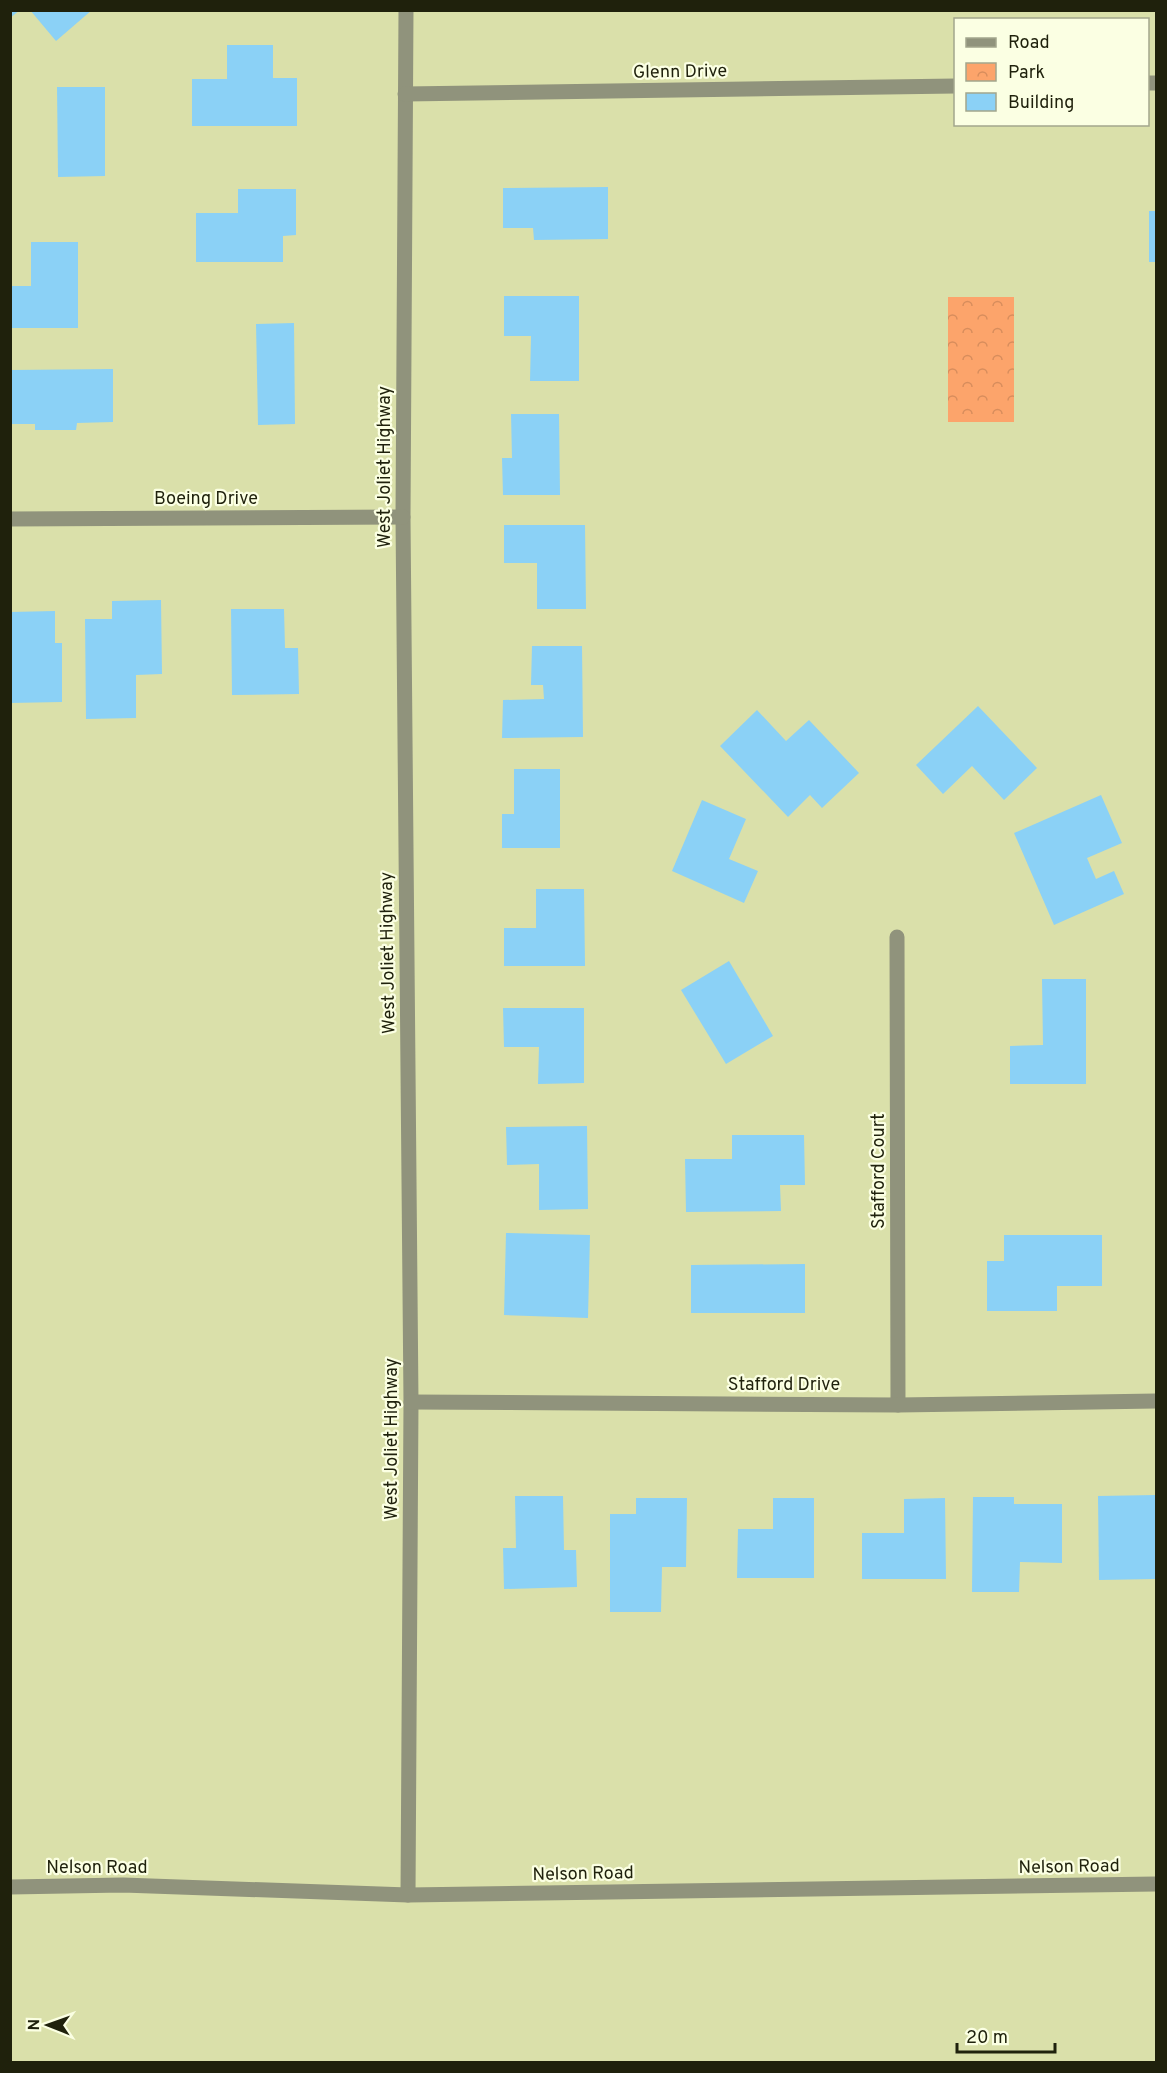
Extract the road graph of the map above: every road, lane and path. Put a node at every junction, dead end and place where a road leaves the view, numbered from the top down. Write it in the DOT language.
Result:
graph roads {
  1 [pos="406,10"];
  2 [pos="954,86"];
  3 [pos="405,94"];
  4 [pos="403,517"];
  5 [pos="10,519"];
  6 [pos="897,937"];
  7 [pos="1156,1401"];
  8 [pos="411,1402"];
  9 [pos="898,1405"];
  10 [pos="1156,1884"];
  11 [pos="10,1887"];
  12 [pos="408,1895"];
  1 -- 3 [label="street, West Joliet Highway"];
  2 -- 3 [label="street, Glenn Drive"];
  3 -- 4 [label="street, West Joliet Highway"];
  4 -- 5 [label="street, Boeing Drive"];
  4 -- 8 [label="street, West Joliet Highway"];
  6 -- 9 [label="street, Stafford Court"];
  7 -- 9 [label="street, Stafford Drive"];
  8 -- 9 [label="street, Stafford Drive"];
  8 -- 12 [label="street, West Joliet Highway"];
  10 -- 12 [label="street, Nelson Road"];
  11 -- 12 [label="street, Nelson Road"];
}
